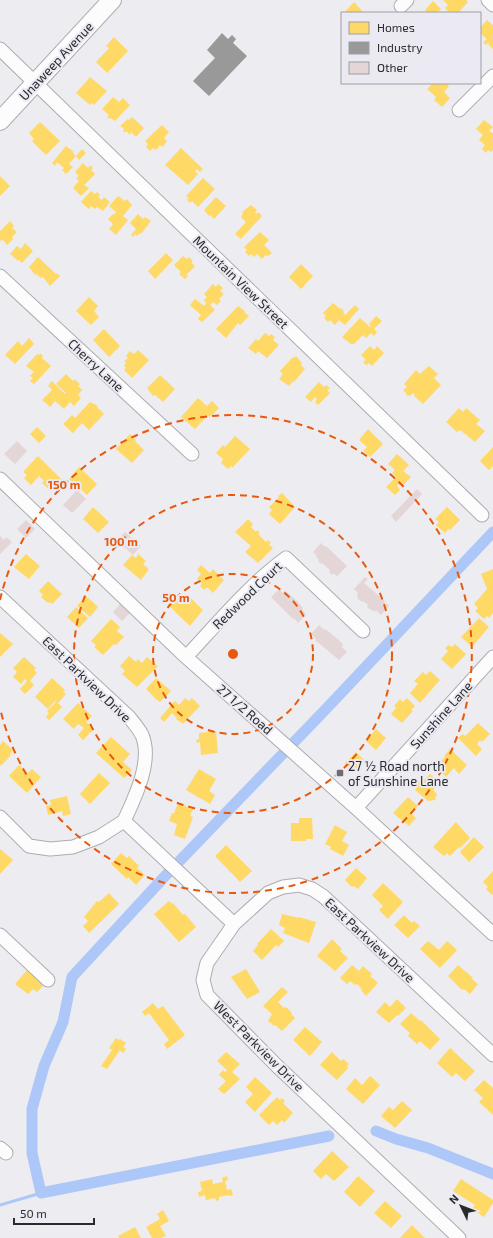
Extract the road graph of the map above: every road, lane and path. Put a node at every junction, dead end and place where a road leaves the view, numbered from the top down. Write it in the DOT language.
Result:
graph roads {
  1 [pos="112,0"];
  2 [pos="488,0"];
  3 [pos="493,5"];
  4 [pos="0,49"];
  5 [pos="493,76"];
  6 [pos="36,83"];
  7 [pos="459,110"];
  8 [pos="0,121"];
  9 [pos="0,276"];
  10 [pos="192,454"];
  11 [pos="0,479"];
  12 [pos="482,515"];
  13 [pos="0,596"];
  14 [pos="362,630"];
  15 [pos="186,657"];
  16 [pos="493,657"];
  17 [pos="356,808"];
  18 [pos="0,817"];
  19 [pos="124,821"];
  20 [pos="234,924"];
  21 [pos="493,934"];
  22 [pos="0,935"];
  23 [pos="48,980"];
  24 [pos="493,1055"];
  25 [pos="459,1238"];
  1 -- 6 [label="main road, Unaweep Avenue"];
  2 -- 3 [label="street"];
  4 -- 6 [label="street, Mountain View Street"];
  5 -- 7 [label="street"];
  6 -- 8 [label="main road, Unaweep Avenue"];
  6 -- 12 [label="street, Mountain View Street"];
  9 -- 10 [label="street, Cherry Lane"];
  11 -- 15 [label="street, 27 1/2 Road"];
  13 -- 19 [label="street, East Parkview Drive"];
  14 -- 15 [label="street, Redwood Court"];
  15 -- 17 [label="street, 27 1/2 Road"];
  16 -- 17 [label="street, Sunshine Lane"];
  17 -- 21 [label="street, 27 1/2 Road"];
  18 -- 19 [label="street"];
  19 -- 20 [label="street"];
  20 -- 24 [label="street, East Parkview Drive"];
  20 -- 25 [label="street, West Parkview Drive"];
  22 -- 23 [label="street"];
}
